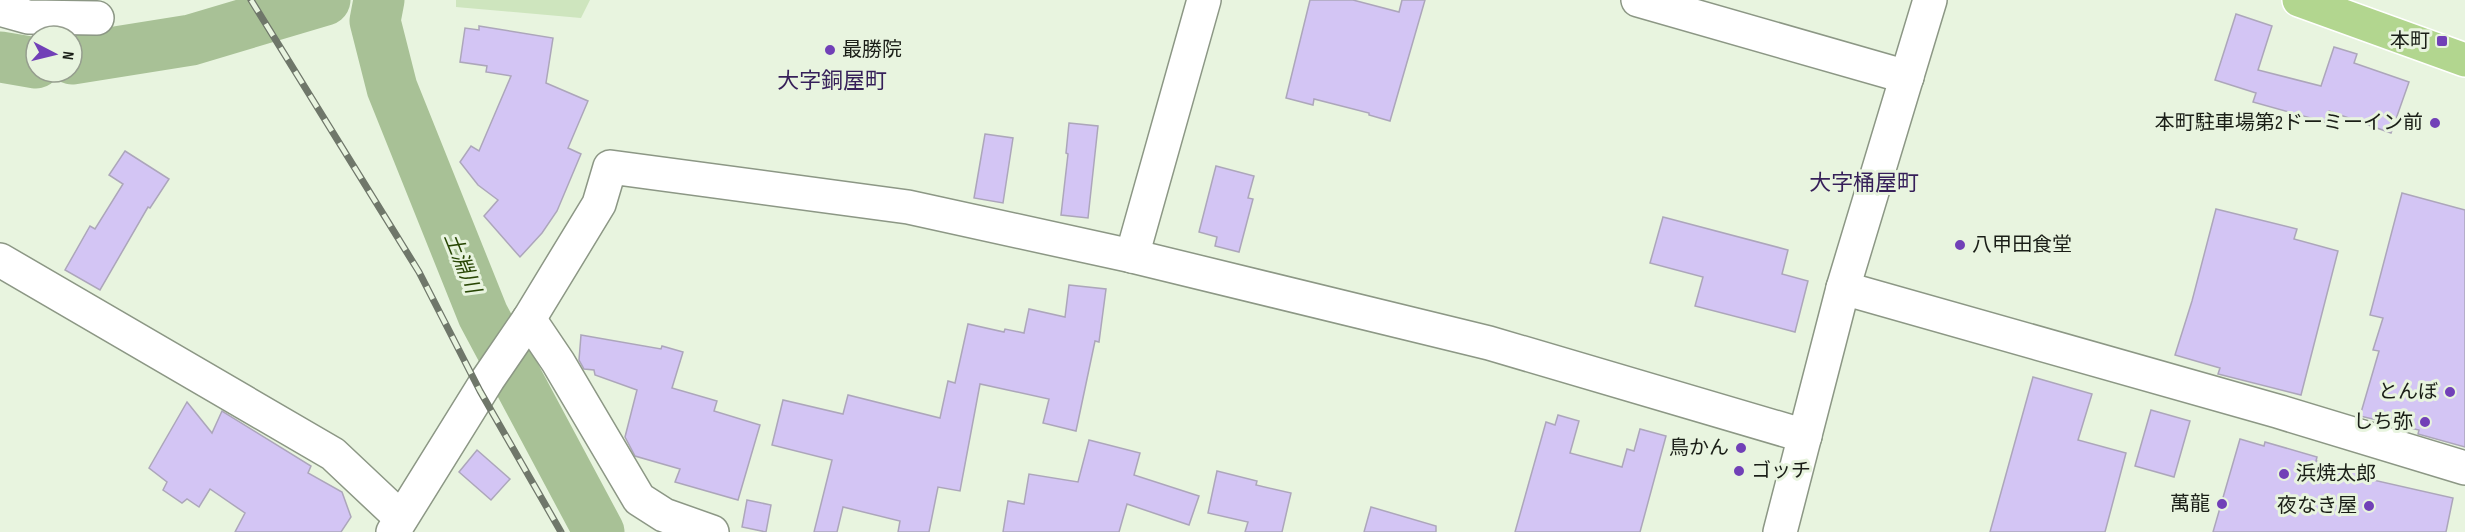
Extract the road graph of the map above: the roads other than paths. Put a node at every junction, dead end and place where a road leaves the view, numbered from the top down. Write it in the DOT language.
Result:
graph roads {
  1 [pos="1204,0"];
  2 [pos="1638,0"];
  3 [pos="1930,0"];
  4 [pos="2299,0"];
  5 [pos="0,9"];
  6 [pos="97,18"];
  7 [pos="2465,60"];
  8 [pos="1907,77"];
  9 [pos="1132,256"];
  10 [pos="0,260"];
  11 [pos="1843,288"];
  12 [pos="529,319"];
  13 [pos="1805,436"];
  14 [pos="2465,468"];
  15 [pos="397,525"];
  16 [pos="712,532"];
  17 [pos="1779,532"];
  1 -- 9 [label="street"];
  2 -- 8 [label="street"];
  3 -- 8 [label="street"];
  4 -- 7 [label="main road"];
  5 -- 6 [label="street"];
  8 -- 11 [label="street"];
  9 -- 12 [label="street"];
  9 -- 13 [label="street"];
  10 -- 15 [label="street"];
  11 -- 13 [label="street"];
  11 -- 14 [label="street"];
  12 -- 15 [label="street"];
  12 -- 16 [label="street"];
  13 -- 17 [label="street"];
}
